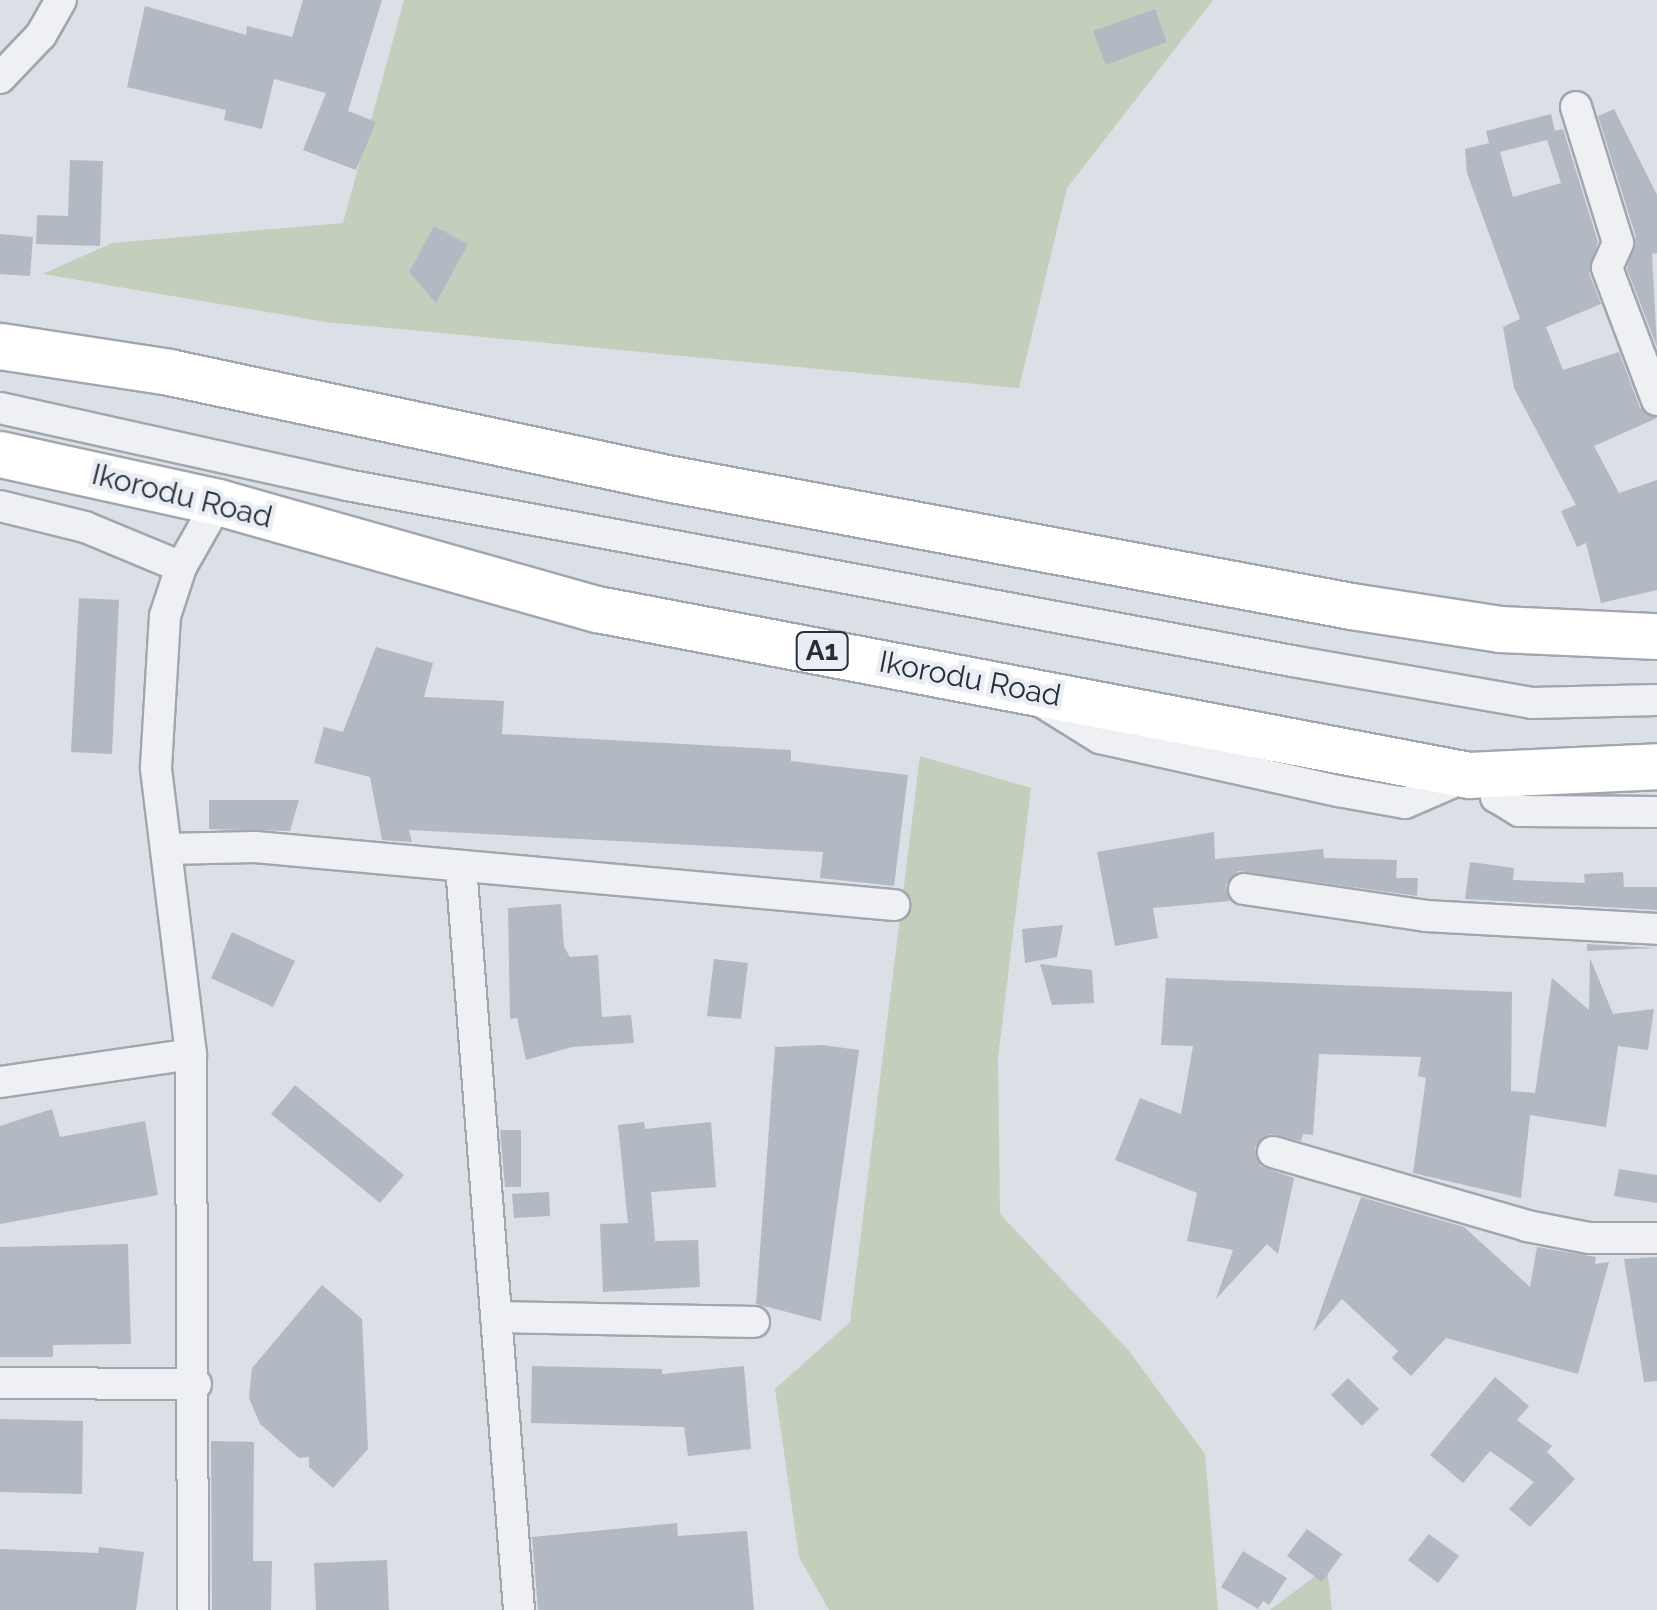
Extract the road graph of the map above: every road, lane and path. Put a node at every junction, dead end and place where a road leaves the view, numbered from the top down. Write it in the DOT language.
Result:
graph roads {
  1 [pos="61,0"];
  2 [pos="0,78"];
  3 [pos="1576,108"];
  4 [pos="0,346"];
  5 [pos="1657,400"];
  6 [pos="0,408"];
  7 [pos="0,454"];
  8 [pos="218,502"];
  9 [pos="0,506"];
  10 [pos="181,567"];
  11 [pos="1657,636"];
  12 [pos="1657,700"];
  13 [pos="1657,766"];
  14 [pos="1480,774"];
  15 [pos="1657,812"];
  16 [pos="166,849"];
  17 [pos="461,866"];
  18 [pos="1244,889"];
  19 [pos="894,905"];
  20 [pos="1657,928"];
  21 [pos="191,1054"];
  22 [pos="0,1082"];
  23 [pos="1273,1152"];
  24 [pos="1657,1238"];
  25 [pos="496,1317"];
  26 [pos="754,1322"];
  27 [pos="0,1383"];
  28 [pos="196,1384"];
  29 [pos="192,1610"];
  30 [pos="519,1610"];
  1 -- 2 [label="street"];
  3 -- 5 [label="street"];
  4 -- 11 [label="highway"];
  6 -- 12 [label="street"];
  7 -- 8 [label="highway, Ikorodu Road / A1"];
  8 -- 10 [label="street"];
  8 -- 14 [label="highway, Ikorodu Road / A1"];
  9 -- 10 [label="street"];
  10 -- 16 [label="street"];
  13 -- 14 [label="highway, Ikorodu Road / A1"];
  14 -- 15 [label="street"];
  16 -- 17 [label="street"];
  16 -- 21 [label="street"];
  17 -- 19 [label="street"];
  17 -- 25 [label="street"];
  18 -- 20 [label="street"];
  21 -- 22 [label="street"];
  21 -- 28 [label="street"];
  23 -- 24 [label="street"];
  25 -- 26 [label="street"];
  25 -- 30 [label="street"];
  27 -- 28 [label="street"];
  28 -- 29 [label="street"];
}
